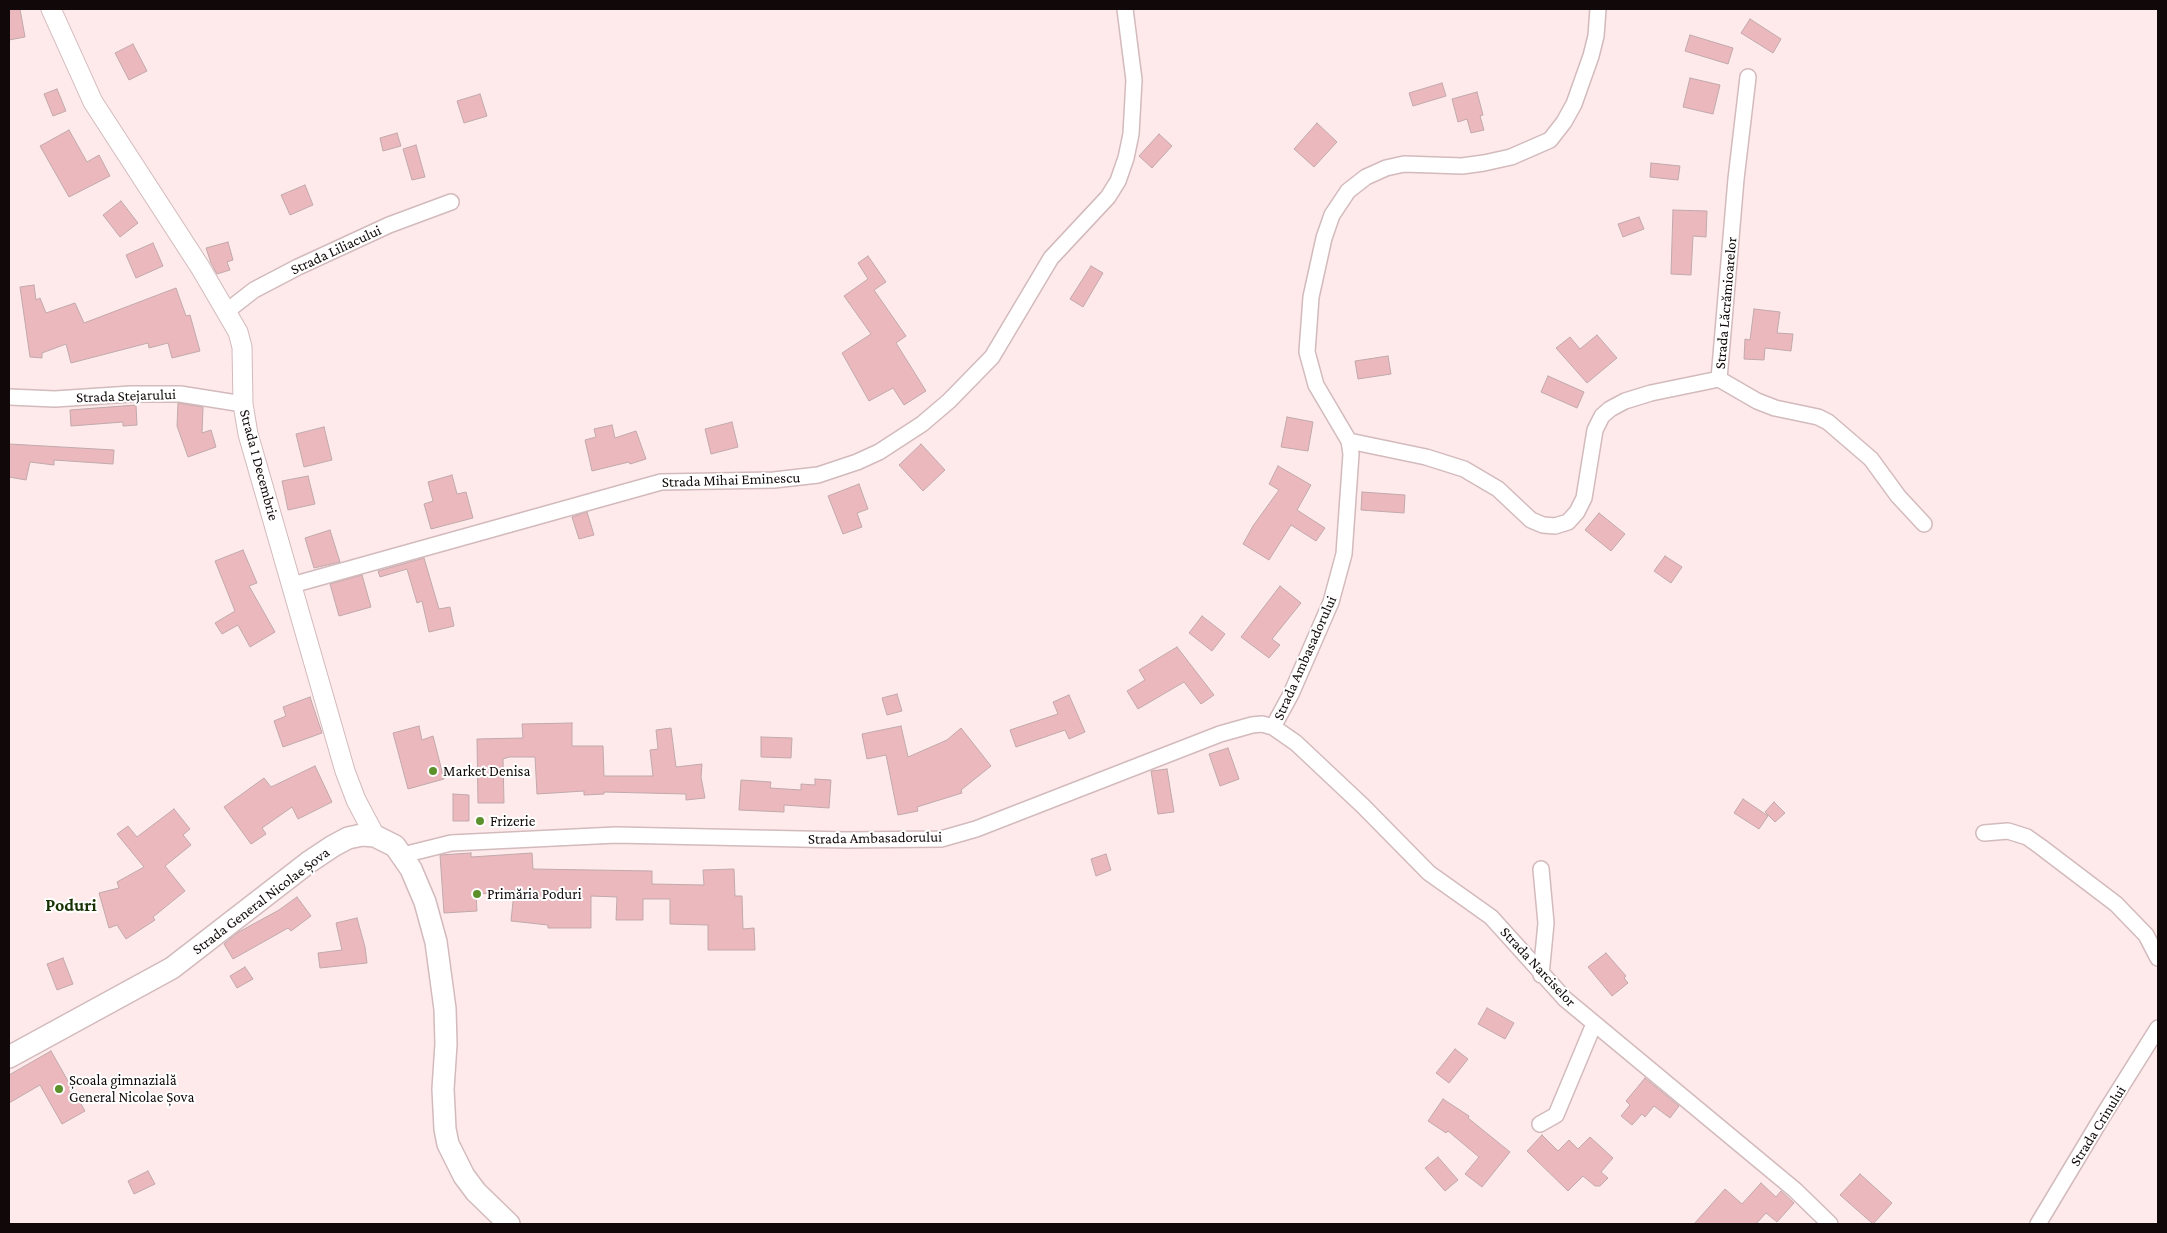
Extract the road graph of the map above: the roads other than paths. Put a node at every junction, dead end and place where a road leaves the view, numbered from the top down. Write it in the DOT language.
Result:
graph roads {
  1 [pos="51,9"];
  2 [pos="1125,9"];
  3 [pos="1598,9"];
  4 [pos="1748,77"];
  5 [pos="451,202"];
  6 [pos="227,311"];
  7 [pos="1719,379"];
  8 [pos="9,396"];
  9 [pos="243,404"];
  10 [pos="1349,441"];
  11 [pos="1924,524"];
  12 [pos="292,585"];
  13 [pos="1273,727"];
  14 [pos="1984,833"];
  15 [pos="375,836"];
  16 [pos="402,855"];
  17 [pos="1541,870"];
  18 [pos="2158,958"];
  19 [pos="1542,975"];
  20 [pos="1594,1024"];
  21 [pos="2158,1028"];
  22 [pos="9,1057"];
  23 [pos="1540,1124"];
  24 [pos="509,1224"];
  25 [pos="1830,1224"];
  26 [pos="2038,1224"];
  1 -- 6 [label="street, Strada 1 Decembrie"];
  2 -- 12 [label="street, Strada Mihai Eminescu"];
  3 -- 10 [label="street, Strada Ambasadorului"];
  4 -- 7 [label="street, Strada Lăcrămioarelor"];
  5 -- 6 [label="street, Strada Liliacului"];
  6 -- 9 [label="street, Strada 1 Decembrie"];
  7 -- 10 [label="street, Strada Lăcrămioarelor"];
  7 -- 11 [label="street"];
  8 -- 9 [label="street, Strada Stejarului"];
  9 -- 12 [label="street, Strada 1 Decembrie"];
  10 -- 13 [label="street, Strada Ambasadorului"];
  12 -- 15 [label="street, Strada 1 Decembrie"];
  13 -- 16 [label="street, Strada Ambasadorului"];
  13 -- 19 [label="street, Strada Narciselor"];
  14 -- 18 [label="street"];
  15 -- 16 [label="main road"];
  15 -- 22 [label="main road, Strada General Nicolae Șova"];
  16 -- 24 [label="main road"];
  17 -- 19 [label="street"];
  19 -- 20 [label="street, Strada Narciselor"];
  20 -- 23 [label="street"];
  20 -- 25 [label="street, Strada Narciselor"];
  21 -- 26 [label="street, Strada Crinului"];
}
